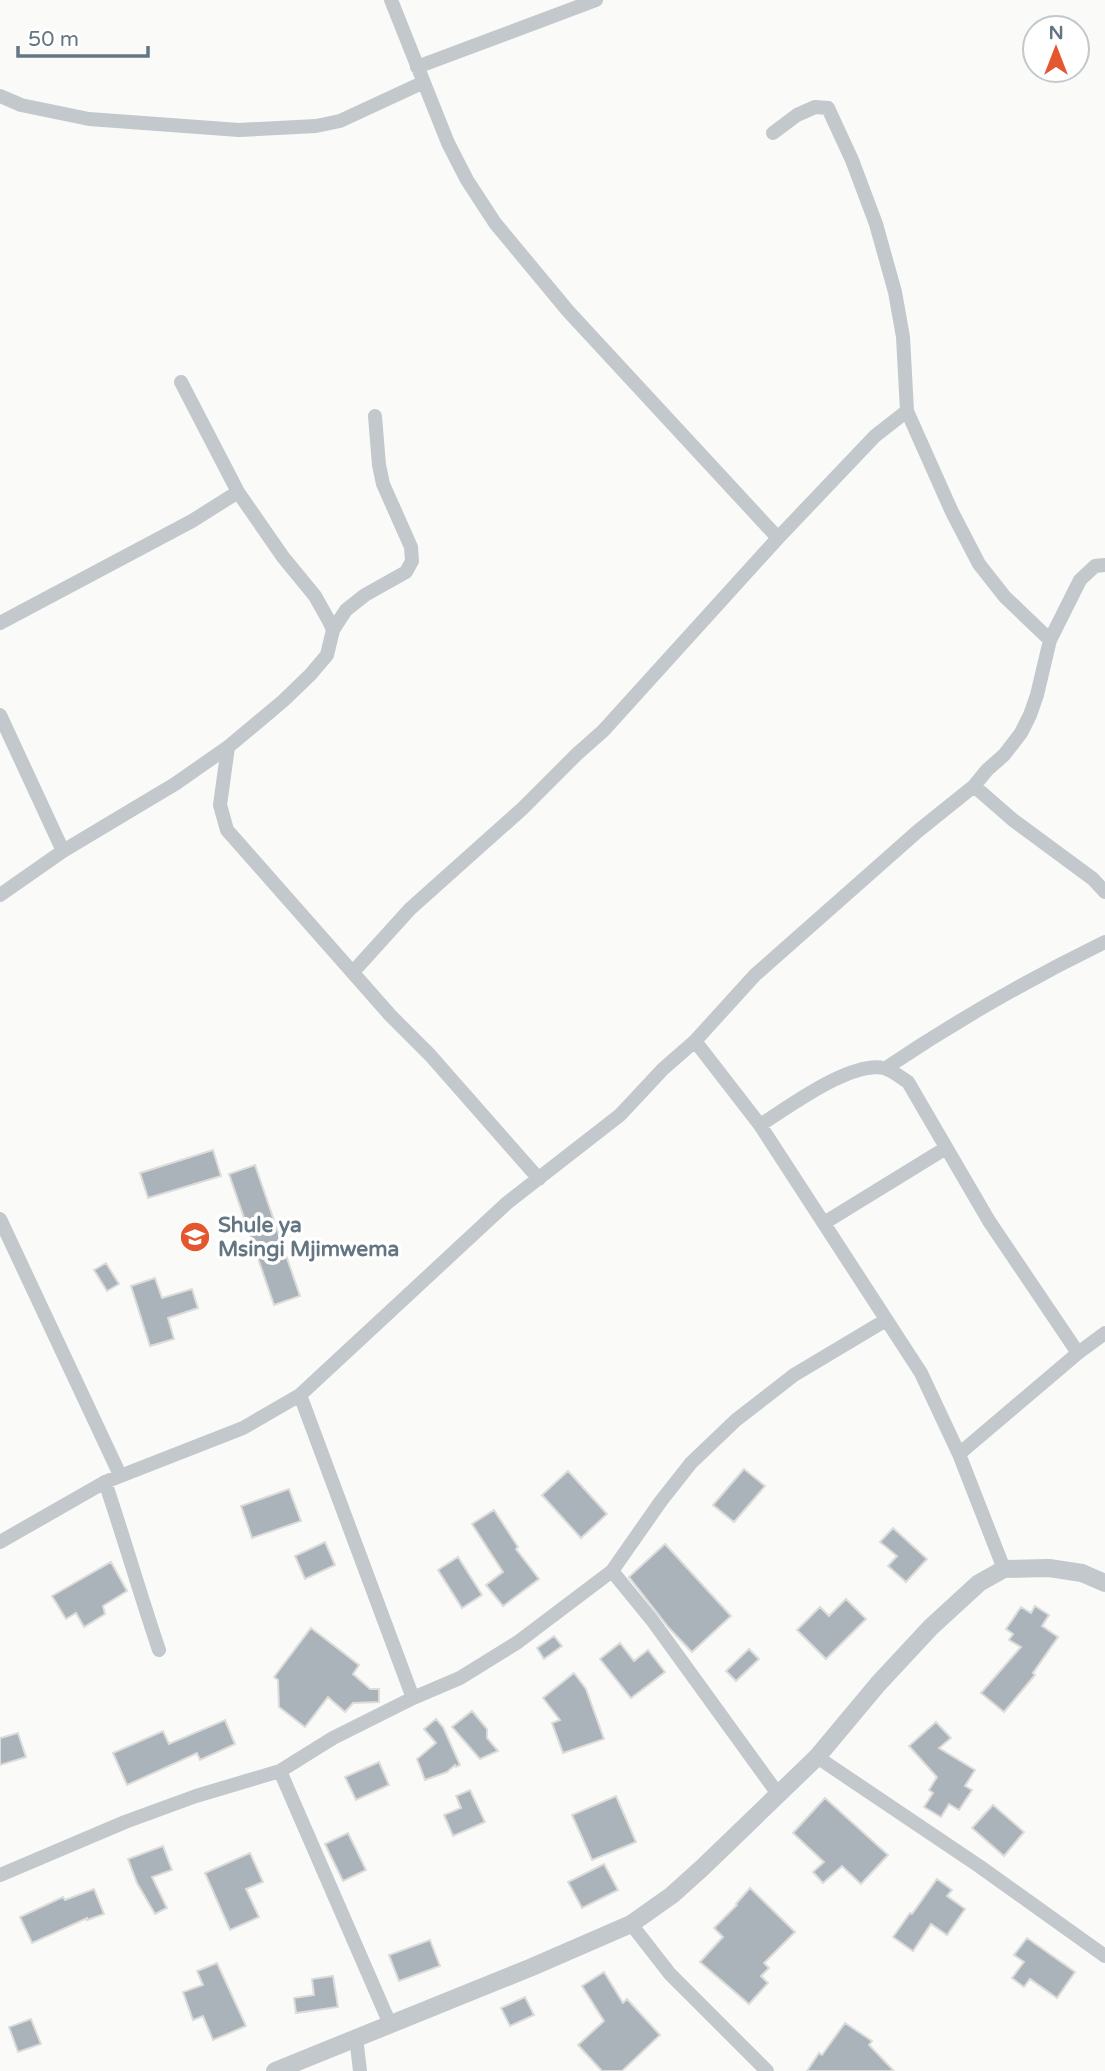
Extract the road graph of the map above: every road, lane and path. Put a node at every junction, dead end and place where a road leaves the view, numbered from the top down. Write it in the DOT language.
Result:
graph roads {
  1 [pos="391,0"];
  2 [pos="596,0"];
  3 [pos="416,67"];
  4 [pos="422,83"];
  5 [pos="0,96"];
  6 [pos="773,133"];
  7 [pos="181,382"];
  8 [pos="907,411"];
  9 [pos="375,416"];
  10 [pos="238,492"];
  11 [pos="778,538"];
  12 [pos="1105,565"];
  13 [pos="0,623"];
  14 [pos="333,630"];
  15 [pos="1050,640"];
  16 [pos="0,715"];
  17 [pos="228,747"];
  18 [pos="974,786"];
  19 [pos="63,851"];
  20 [pos="1105,892"];
  21 [pos="0,895"];
  22 [pos="1105,942"];
  23 [pos="353,972"];
  24 [pos="695,1041"];
  25 [pos="886,1068"];
  26 [pos="760,1125"];
  27 [pos="946,1148"];
  28 [pos="539,1179"];
  29 [pos="0,1219"];
  30 [pos="824,1223"];
  31 [pos="886,1320"];
  32 [pos="1105,1334"];
  33 [pos="1078,1353"];
  34 [pos="300,1395"];
  35 [pos="959,1454"];
  36 [pos="120,1475"];
  37 [pos="106,1482"];
  38 [pos="0,1542"];
  39 [pos="1004,1569"];
  40 [pos="612,1571"];
  41 [pos="1105,1583"];
  42 [pos="159,1650"];
  43 [pos="413,1698"];
  44 [pos="817,1757"];
  45 [pos="280,1770"];
  46 [pos="778,1794"];
  47 [pos="0,1875"];
  48 [pos="631,1924"];
  49 [pos="1105,1956"];
  50 [pos="390,2024"];
  51 [pos="356,2037"];
  52 [pos="275,2071"];
  53 [pos="360,2071"];
  54 [pos="767,2071"];
  1 -- 3 [label="street"];
  2 -- 3 [label="street"];
  3 -- 4 [label="street"];
  4 -- 5 [label="street"];
  4 -- 11 [label="street"];
  6 -- 8 [label="street"];
  7 -- 10 [label="street"];
  8 -- 11 [label="street"];
  8 -- 15 [label="street"];
  9 -- 14 [label="street"];
  10 -- 13 [label="street"];
  10 -- 14 [label="street"];
  11 -- 23 [label="street"];
  12 -- 15 [label="street"];
  14 -- 17 [label="street"];
  15 -- 18 [label="street"];
  16 -- 19 [label="street"];
  17 -- 19 [label="street"];
  17 -- 23 [label="street"];
  18 -- 20 [label="street"];
  18 -- 24 [label="street"];
  19 -- 21 [label="street"];
  22 -- 25 [label="street"];
  23 -- 28 [label="street"];
  24 -- 26 [label="street"];
  24 -- 28 [label="street"];
  25 -- 26 [label="street"];
  25 -- 27 [label="street"];
  26 -- 30 [label="street"];
  27 -- 30 [label="street"];
  27 -- 33 [label="street"];
  28 -- 34 [label="street"];
  29 -- 36 [label="street"];
  30 -- 31 [label="street"];
  31 -- 35 [label="street"];
  31 -- 40 [label="street"];
  32 -- 33 [label="street"];
  33 -- 35 [label="street"];
  34 -- 36 [label="street"];
  34 -- 43 [label="street"];
  35 -- 39 [label="street"];
  36 -- 37 [label="street"];
  37 -- 38 [label="street"];
  37 -- 42 [label="street"];
  39 -- 41 [label="street"];
  39 -- 44 [label="street"];
  40 -- 43 [label="street"];
  40 -- 46 [label="street"];
  43 -- 45 [label="street"];
  44 -- 46 [label="street"];
  44 -- 49 [label="street"];
  45 -- 47 [label="street"];
  45 -- 50 [label="street"];
  46 -- 48 [label="street"];
  48 -- 50 [label="street"];
  48 -- 54 [label="street"];
  50 -- 51 [label="street"];
  51 -- 52 [label="street"];
  51 -- 53 [label="street"];
}
